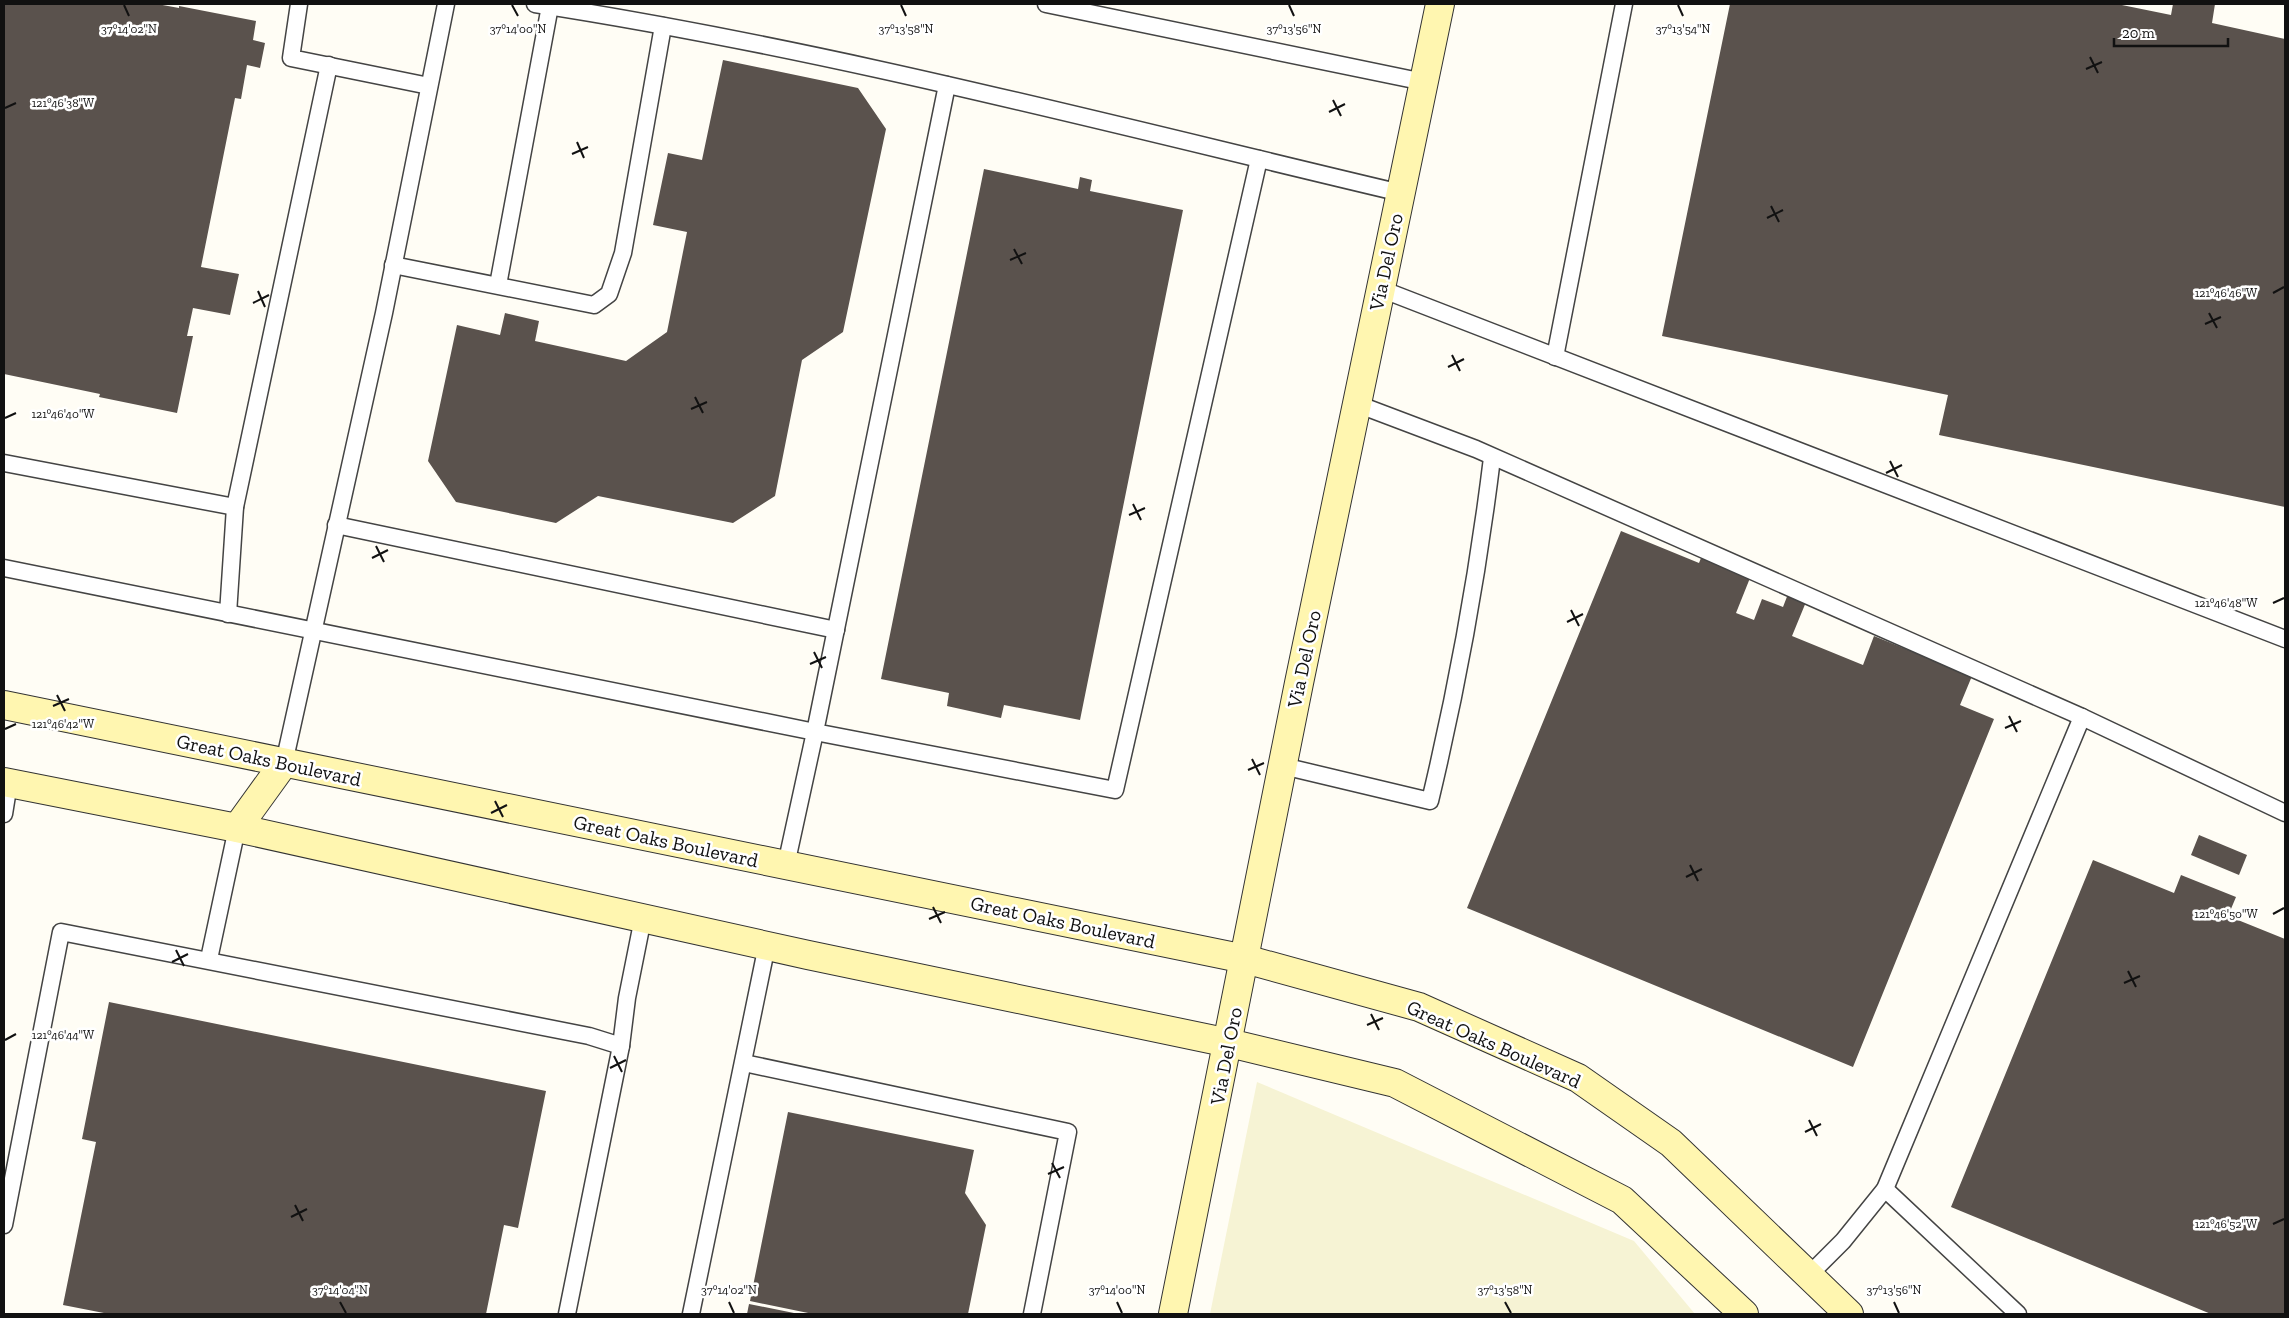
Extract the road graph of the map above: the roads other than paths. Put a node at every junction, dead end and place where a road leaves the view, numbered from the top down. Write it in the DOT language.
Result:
graph roads {
  1 [pos="299,4"];
  2 [pos="446,4"];
  3 [pos="1046,4"];
  4 [pos="1440,4"];
  5 [pos="1624,4"];
  6 [pos="542,5"];
  7 [pos="663,26"];
  8 [pos="329,65"];
  9 [pos="1424,82"];
  10 [pos="947,85"];
  11 [pos="429,86"];
  12 [pos="1258,159"];
  13 [pos="1401,193"];
  14 [pos="393,265"];
  15 [pos="498,285"];
  16 [pos="1381,289"];
  17 [pos="1555,357"];
  18 [pos="1357,404"];
  19 [pos="1492,458"];
  20 [pos="4,463"];
  21 [pos="234,507"];
  22 [pos="336,525"];
  23 [pos="4,568"];
  24 [pos="228,614"];
  25 [pos="313,630"];
  26 [pos="836,630"];
  27 [pos="2285,640"];
  28 [pos="4,706"];
  29 [pos="2082,717"];
  30 [pos="815,732"];
  31 [pos="284,763"];
  32 [pos="1283,766"];
  33 [pos="7,783"];
  34 [pos="2285,813"];
  35 [pos="4,814"];
  36 [pos="237,828"];
  37 [pos="786,865"];
  38 [pos="643,918"];
  39 [pos="767,945"];
  40 [pos="1245,959"];
  41 [pos="209,960"];
  42 [pos="1229,1043"];
  43 [pos="621,1046"];
  44 [pos="744,1063"];
  45 [pos="1885,1189"];
  46 [pos="4,1225"];
  47 [pos="1809,1275"];
  48 [pos="567,1314"];
  49 [pos="691,1314"];
  50 [pos="1032,1314"];
  51 [pos="1173,1314"];
  52 [pos="1744,1314"];
  53 [pos="1849,1314"];
  54 [pos="2018,1314"];
  1 -- 8 [label="lane"];
  2 -- 11 [label="lane"];
  3 -- 9 [label="lane"];
  4 -- 9 [label="main road, Via Del Oro"];
  5 -- 17 [label="lane"];
  6 -- 7 [label="lane"];
  6 -- 15 [label="lane"];
  7 -- 10 [label="lane"];
  7 -- 15 [label="lane"];
  8 -- 11 [label="lane"];
  8 -- 21 [label="lane"];
  9 -- 13 [label="main road, Via Del Oro"];
  10 -- 12 [label="lane"];
  10 -- 26 [label="lane"];
  11 -- 14 [label="lane"];
  12 -- 13 [label="lane"];
  12 -- 30 [label="lane"];
  13 -- 16 [label="main road, Via Del Oro"];
  14 -- 15 [label="lane"];
  14 -- 22 [label="lane"];
  16 -- 17 [label="lane"];
  16 -- 18 [label="main road, Via Del Oro"];
  17 -- 27 [label="lane"];
  18 -- 19 [label="lane"];
  18 -- 32 [label="main road, Via Del Oro"];
  19 -- 29 [label="lane"];
  19 -- 32 [label="lane"];
  20 -- 21 [label="lane"];
  21 -- 24 [label="lane"];
  22 -- 25 [label="lane"];
  22 -- 26 [label="lane"];
  23 -- 24 [label="lane"];
  24 -- 25 [label="lane"];
  25 -- 30 [label="lane"];
  25 -- 31 [label="lane"];
  26 -- 30 [label="lane"];
  28 -- 31 [label="main road, Great Oaks Boulevard"];
  29 -- 34 [label="lane"];
  29 -- 45 [label="lane"];
  30 -- 37 [label="lane"];
  31 -- 36 [label="main road"];
  31 -- 37 [label="main road, Great Oaks Boulevard"];
  32 -- 40 [label="main road, Via Del Oro"];
  33 -- 35 [label="lane"];
  33 -- 36 [label="main road"];
  36 -- 38 [label="main road"];
  36 -- 41 [label="lane"];
  37 -- 40 [label="main road, Great Oaks Boulevard"];
  38 -- 39 [label="main road"];
  38 -- 43 [label="lane"];
  39 -- 42 [label="main road"];
  39 -- 44 [label="lane"];
  40 -- 42 [label="main road, Via Del Oro"];
  40 -- 47 [label="main road, Great Oaks Boulevard"];
  41 -- 43 [label="lane"];
  41 -- 46 [label="lane"];
  42 -- 51 [label="main road, Via Del Oro"];
  42 -- 52 [label="main road"];
  43 -- 48 [label="lane"];
  44 -- 49 [label="lane"];
  44 -- 50 [label="lane"];
  45 -- 47 [label="lane"];
  45 -- 54 [label="lane"];
  47 -- 53 [label="main road, Great Oaks Boulevard"];
}
